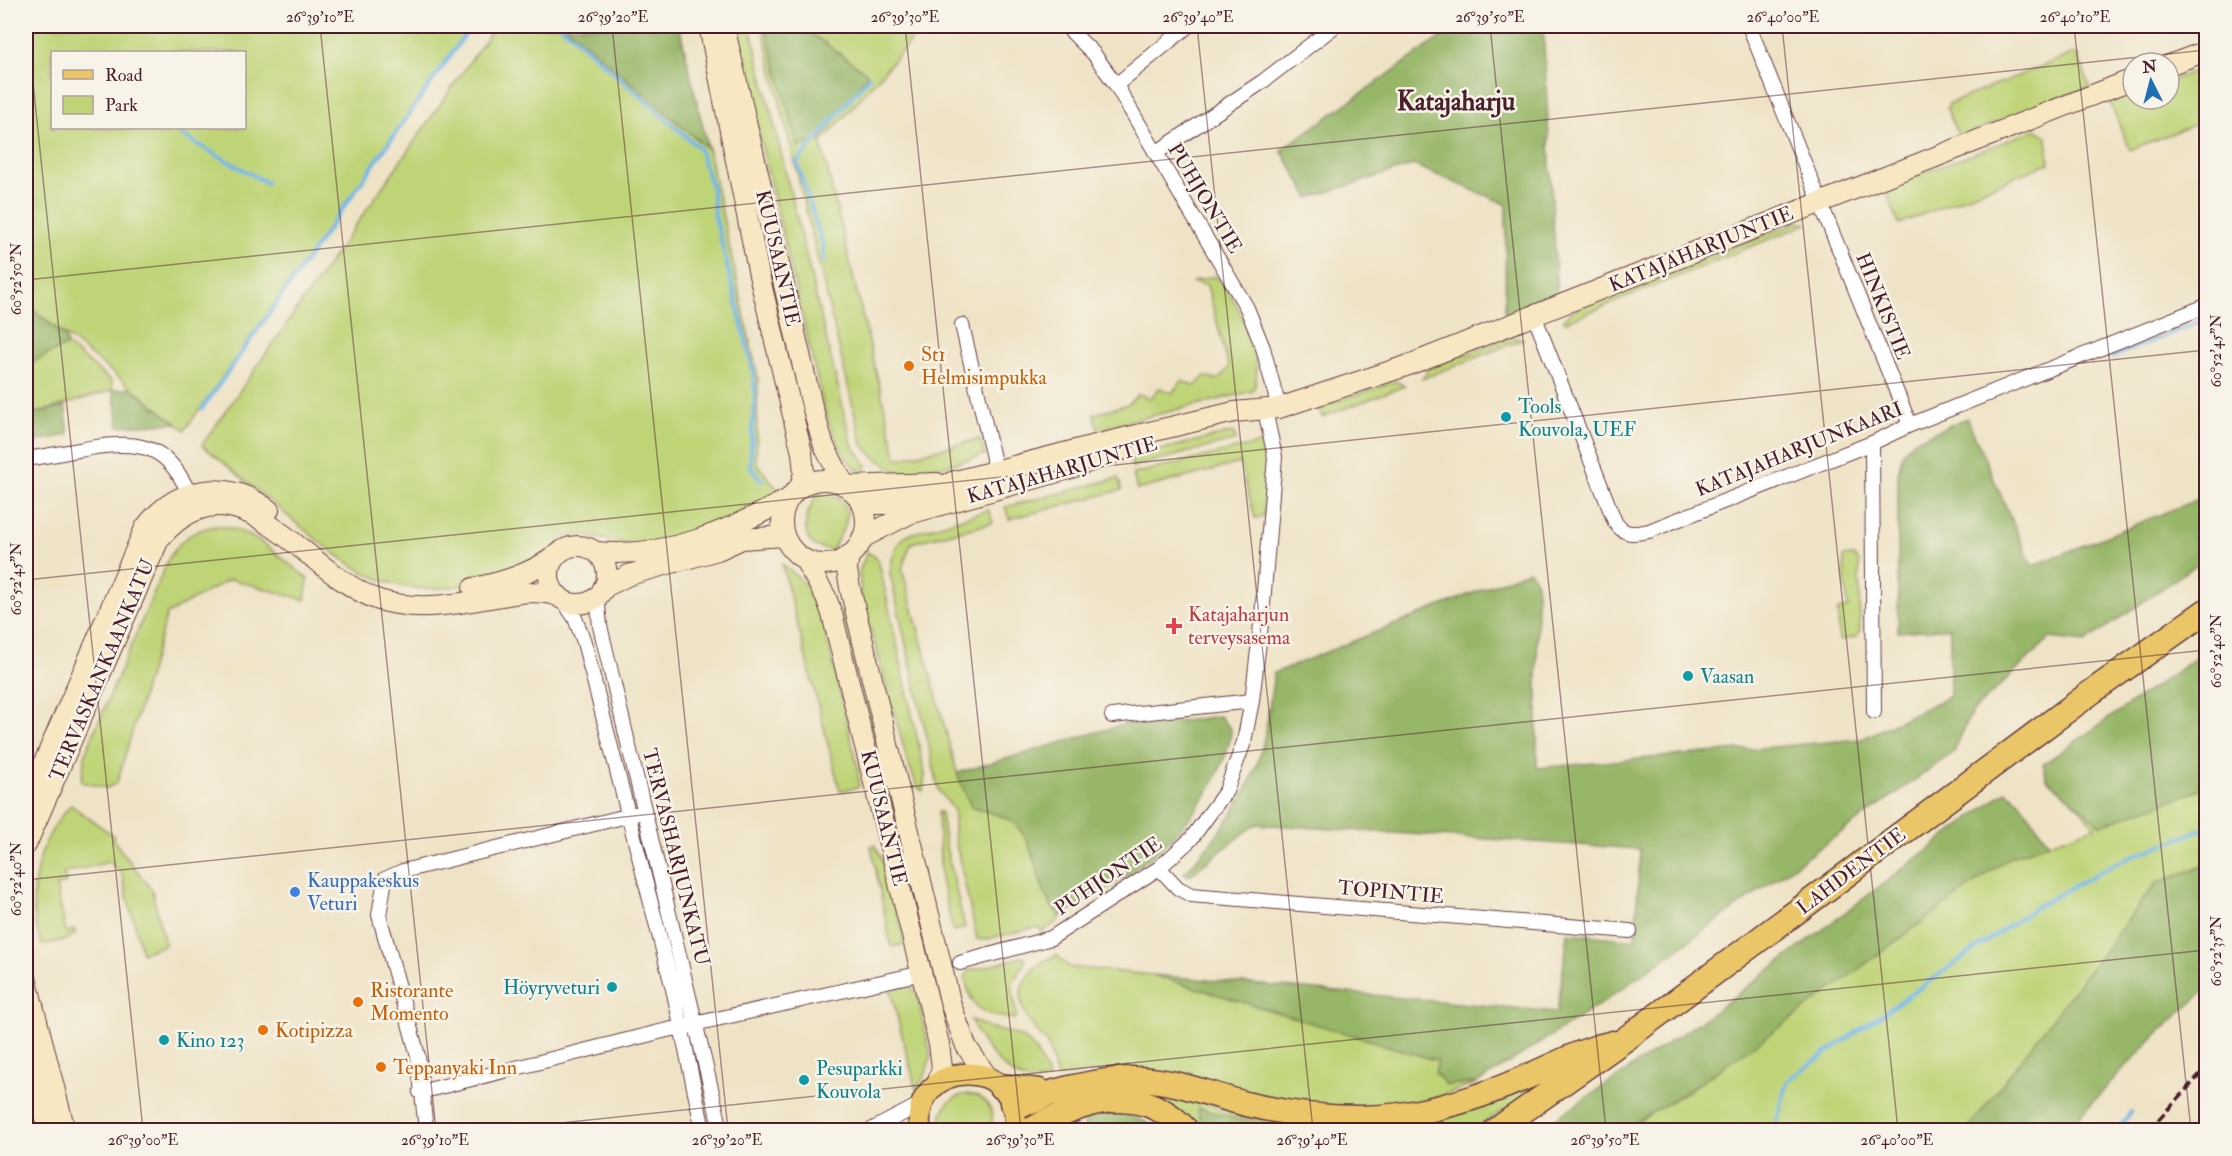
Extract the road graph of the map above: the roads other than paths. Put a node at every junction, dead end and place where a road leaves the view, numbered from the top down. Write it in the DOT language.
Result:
graph roads {
  1 [pos="710,26"];
  2 [pos="724,26"];
  3 [pos="1066,26"];
  4 [pos="1188,26"];
  5 [pos="1335,26"];
  6 [pos="1749,26"];
  7 [pos="2206,51"];
  8 [pos="2181,60"];
  9 [pos="2121,84"];
  10 [pos="1116,85"];
  11 [pos="1156,153"];
  12 [pos="1820,202"];
  13 [pos="2206,306"];
  14 [pos="1534,315"];
  15 [pos="962,325"];
  16 [pos="1272,409"];
  17 [pos="1910,425"];
  18 [pos="1872,443"];
  19 [pos="26,459"];
  20 [pos="993,480"];
  21 [pos="952,482"];
  22 [pos="845,486"];
  23 [pos="794,493"];
  24 [pos="193,501"];
  25 [pos="861,504"];
  26 [pos="784,536"];
  27 [pos="862,538"];
  28 [pos="718,550"];
  29 [pos="596,552"];
  30 [pos="558,554"];
  31 [pos="849,555"];
  32 [pos="800,556"];
  33 [pos="602,590"];
  34 [pos="561,598"];
  35 [pos="2206,611"];
  36 [pos="1252,701"];
  37 [pos="1874,712"];
  38 [pos="1112,716"];
  39 [pos="26,804"];
  40 [pos="643,812"];
  41 [pos="628,815"];
  42 [pos="26,845"];
  43 [pos="1159,868"];
  44 [pos="1630,931"];
  45 [pos="960,963"];
  46 [pos="912,975"];
  47 [pos="26,978"];
  48 [pos="696,1023"];
  49 [pos="681,1027"];
  50 [pos="1624,1040"];
  51 [pos="26,1045"];
  52 [pos="937,1084"];
  53 [pos="1000,1089"];
  54 [pos="420,1092"];
  55 [pos="923,1103"];
  56 [pos="723,1129"];
  57 [pos="48,1131"];
  58 [pos="65,1131"];
  59 [pos="426,1131"];
  60 [pos="703,1131"];
  61 [pos="871,1131"];
  62 [pos="920,1131"];
  63 [pos="1015,1131"];
  64 [pos="1031,1131"];
  65 [pos="1186,1131"];
  66 [pos="1496,1131"];
  1 -- 23 [label="street, KUUSAANTIE"];
  2 -- 22 [label="street, KUUSAANTIE"];
  3 -- 10 [label="street, PUHJONTIE"];
  4 -- 10 [label="street"];
  5 -- 11 [label="street"];
  6 -- 12 [label="street, HINKISTIE"];
  7 -- 8 [label="street"];
  9 -- 12 [label="street, KATAJAHARJUNTIE"];
  10 -- 11 [label="street, PUHJONTIE"];
  11 -- 16 [label="street, PUHJONTIE"];
  12 -- 14 [label="street, KATAJAHARJUNTIE"];
  12 -- 17 [label="street, HINKISTIE"];
  13 -- 17 [label="street, KATAJAHARJUNKAARI"];
  14 -- 16 [label="street, KATAJAHARJUNTIE"];
  14 -- 18 [label="street, KATAJAHARJUNKAARI"];
  15 -- 20 [label="street"];
  16 -- 20 [label="street, KATAJAHARJUNTIE"];
  16 -- 20 [label="street, KATAJAHARJUNTIE"];
  16 -- 36 [label="street, PUHJONTIE"];
  17 -- 18 [label="street, KATAJAHARJUNKAARI"];
  18 -- 37 [label="street"];
  19 -- 24 [label="street"];
  20 -- 21 [label="street, KATAJAHARJUNTIE"];
  20 -- 27 [label="street, KATAJAHARJUNTIE"];
  21 -- 22 [label="street"];
  21 -- 25 [label="street, KATAJAHARJUNTIE"];
  22 -- 23 [label="street"];
  22 -- 25 [label="street"];
  23 -- 26 [label="street"];
  23 -- 29 [label="street"];
  24 -- 30 [label="street"];
  24 -- 34 [label="street"];
  24 -- 39 [label="street, TERVASKANKAANKATU"];
  24 -- 42 [label="street, TERVASKANKAANKATU"];
  25 -- 27 [label="street"];
  26 -- 28 [label="street"];
  26 -- 32 [label="street"];
  27 -- 31 [label="street"];
  28 -- 32 [label="street"];
  28 -- 33 [label="street"];
  29 -- 30 [label="street"];
  29 -- 33 [label="street"];
  30 -- 34 [label="street"];
  31 -- 32 [label="street"];
  31 -- 53 [label="street, KUUSAANTIE"];
  32 -- 52 [label="street, KUUSAANTIE"];
  33 -- 34 [label="street"];
  33 -- 40 [label="street, TERVASHARJUNKATU"];
  34 -- 41 [label="street, TERVASHARJUNKATU"];
  35 -- 50 [label="highway, LAHDENTIE"];
  36 -- 38 [label="street"];
  36 -- 43 [label="street, PUHJONTIE"];
  40 -- 41 [label="street"];
  40 -- 48 [label="street, TERVASHARJUNKATU"];
  41 -- 49 [label="street, TERVASHARJUNKATU"];
  41 -- 54 [label="street"];
  43 -- 44 [label="street, TOPINTIE"];
  43 -- 45 [label="street, PUHJONTIE"];
  46 -- 48 [label="street"];
  47 -- 58 [label="street"];
  48 -- 49 [label="street"];
  48 -- 56 [label="street, TERVASHARJUNKATU"];
  49 -- 54 [label="street"];
  49 -- 60 [label="street, TERVASHARJUNKATU"];
  50 -- 53 [label="highway"];
  50 -- 66 [label="highway, LAHDENTIE"];
  51 -- 57 [label="street"];
  52 -- 53 [label="main road"];
  52 -- 55 [label="main road"];
  53 -- 63 [label="main road"];
  54 -- 59 [label="street"];
  55 -- 61 [label="street"];
  55 -- 62 [label="main road"];
  64 -- 65 [label="highway"];
}
